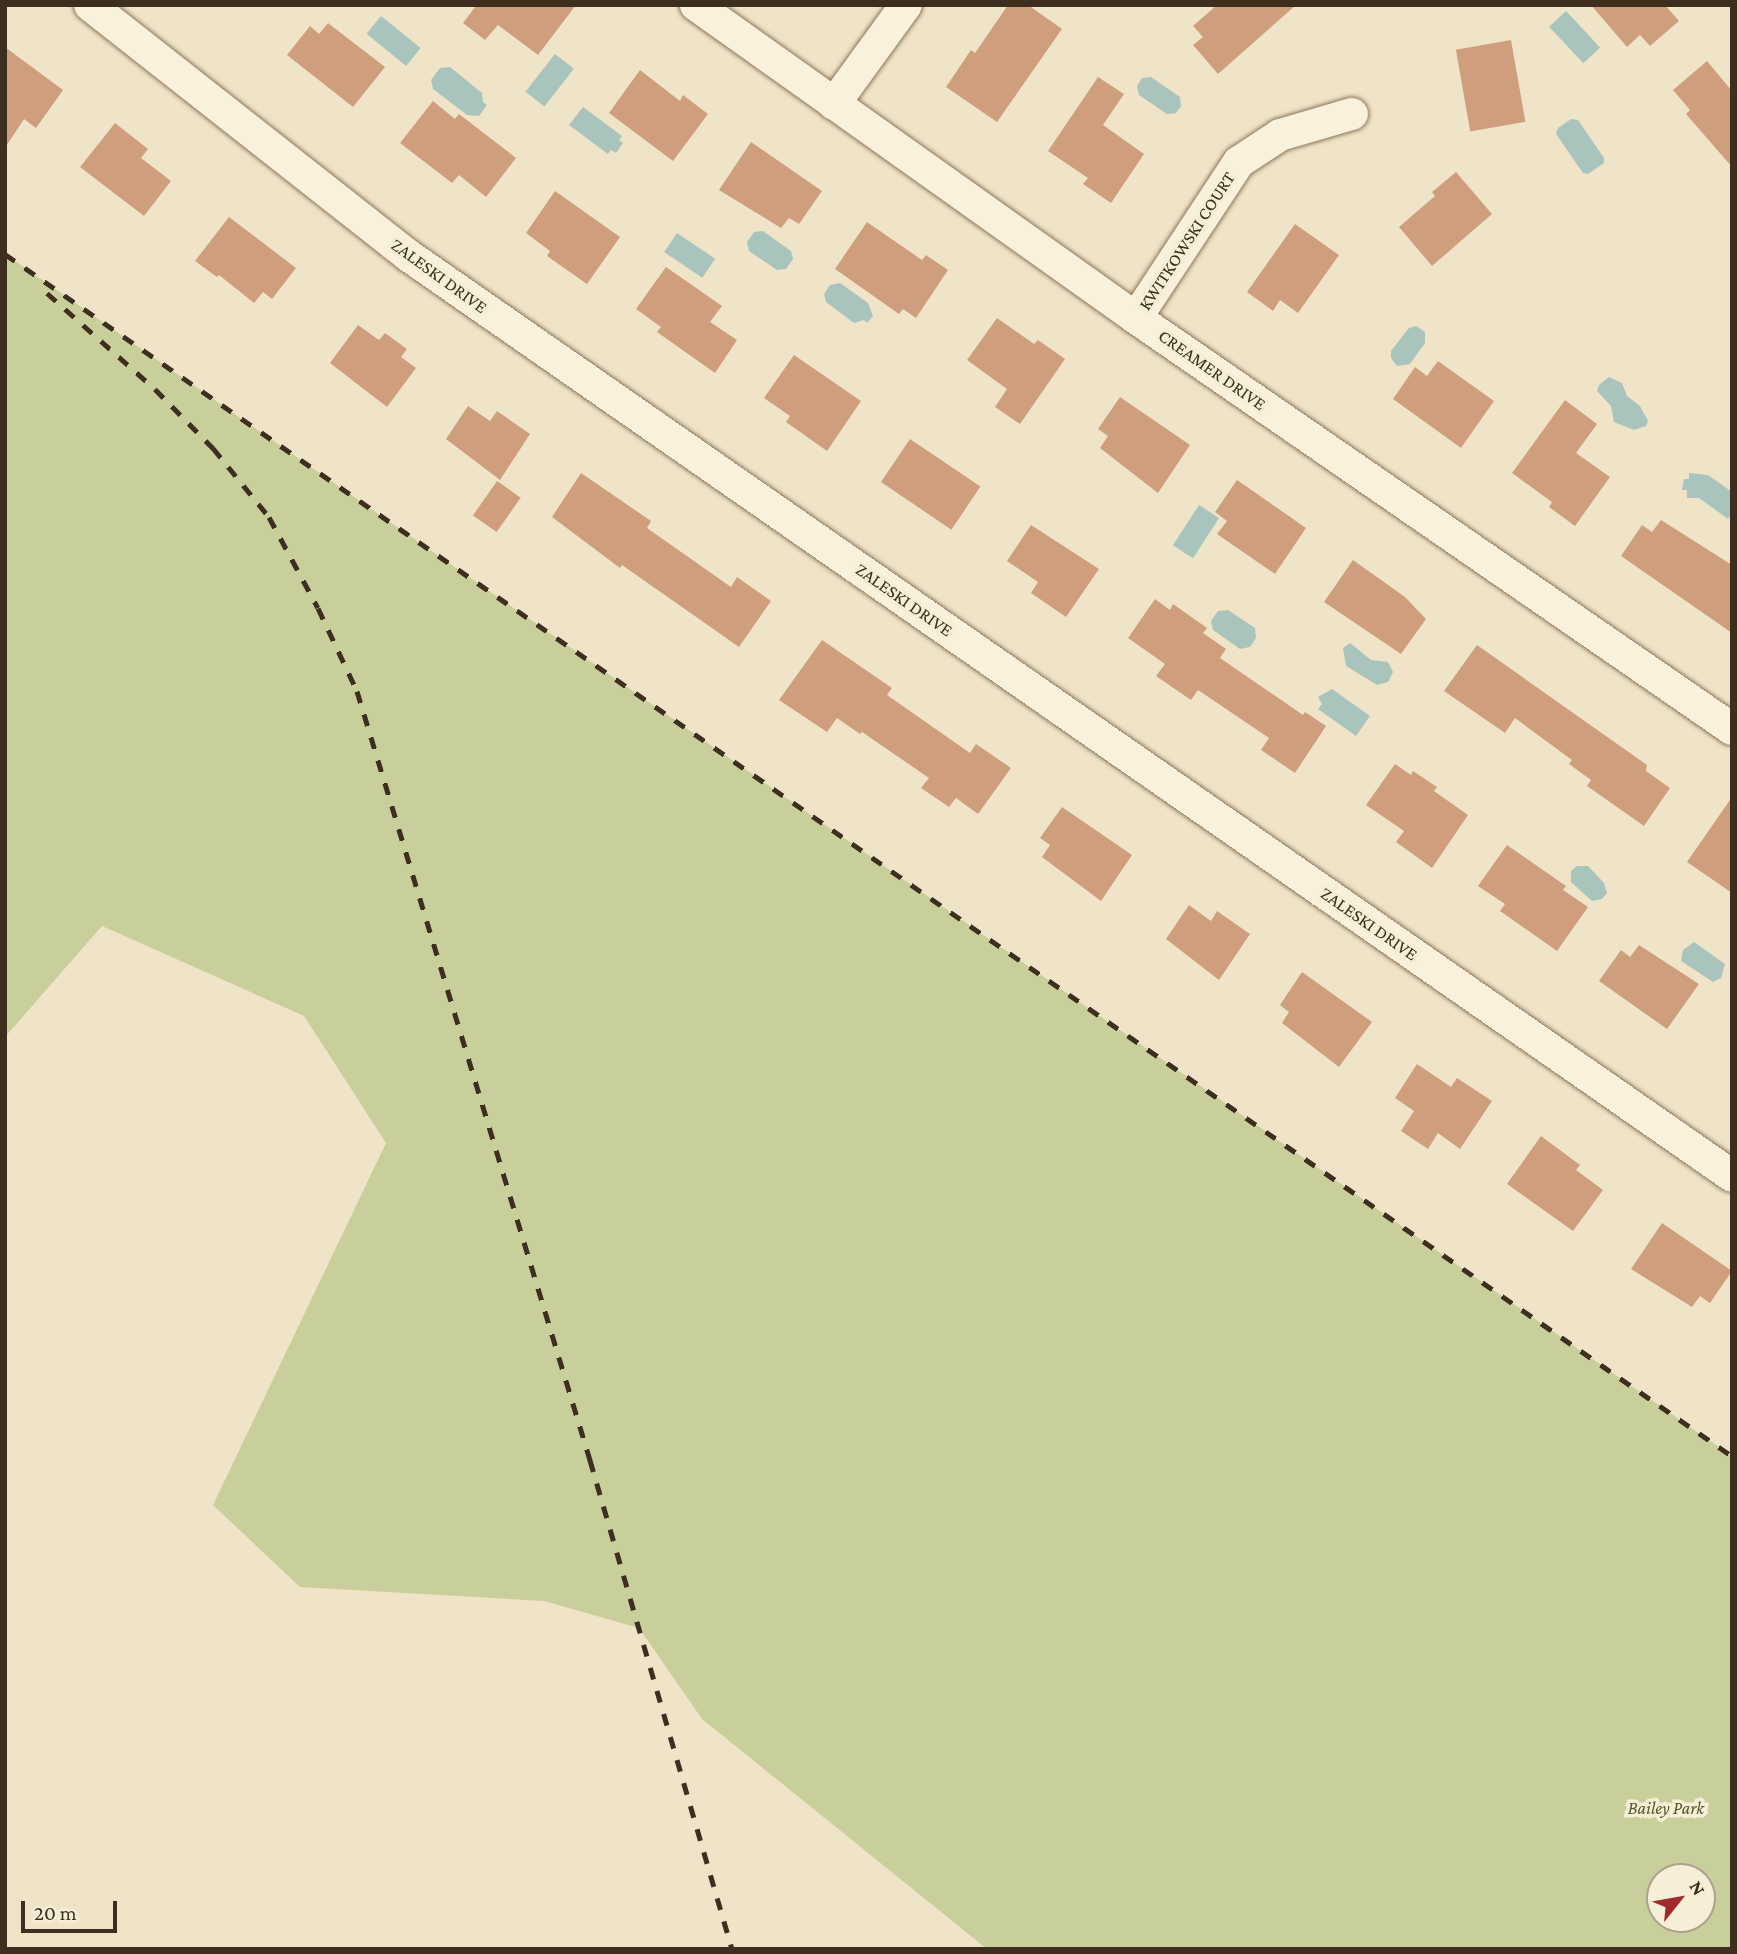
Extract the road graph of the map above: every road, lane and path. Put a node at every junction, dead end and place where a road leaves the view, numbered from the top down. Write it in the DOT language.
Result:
graph roads {
  1 [pos="90,5"];
  2 [pos="696,5"];
  3 [pos="906,5"];
  4 [pos="834,104"];
  5 [pos="1352,114"];
  6 [pos="1136,318"];
  7 [pos="1732,729"];
  8 [pos="1732,1176"];
  1 -- 8 [label="street, ZALESKI DRIVE"];
  2 -- 4 [label="street, CREAMER DRIVE"];
  3 -- 4 [label="street"];
  4 -- 6 [label="street, CREAMER DRIVE"];
  5 -- 6 [label="street, KWITKOWSKI COURT"];
  6 -- 7 [label="street, CREAMER DRIVE"];
}
